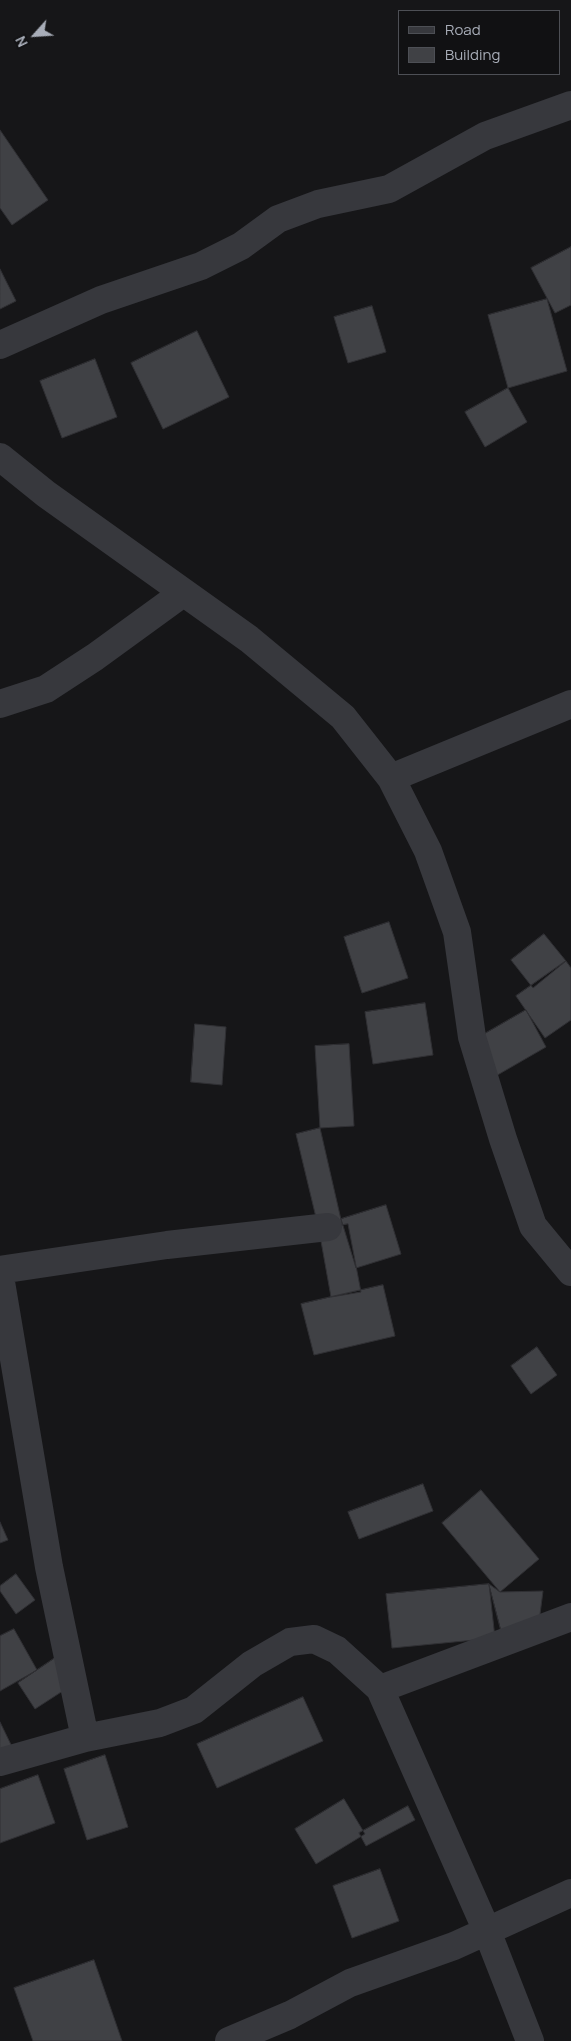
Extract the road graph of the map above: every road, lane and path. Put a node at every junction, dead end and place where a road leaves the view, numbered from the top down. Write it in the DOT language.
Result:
graph roads {
  1 [pos="571,105"];
  2 [pos="0,345"];
  3 [pos="0,457"];
  4 [pos="183,593"];
  5 [pos="0,704"];
  6 [pos="571,704"];
  7 [pos="390,778"];
  8 [pos="328,1227"];
  9 [pos="0,1270"];
  10 [pos="571,1272"];
  11 [pos="0,1276"];
  12 [pos="571,1617"];
  13 [pos="380,1689"];
  14 [pos="85,1738"];
  15 [pos="0,1762"];
  16 [pos="571,1893"];
  17 [pos="487,1931"];
  18 [pos="229,2041"];
  19 [pos="530,2041"];
  1 -- 2 [label="street"];
  3 -- 4 [label="street"];
  4 -- 5 [label="street"];
  4 -- 7 [label="street"];
  6 -- 7 [label="street"];
  7 -- 10 [label="street"];
  8 -- 9 [label="street"];
  11 -- 14 [label="street"];
  12 -- 13 [label="street"];
  13 -- 14 [label="street"];
  13 -- 17 [label="street"];
  14 -- 15 [label="street"];
  16 -- 17 [label="street"];
  17 -- 18 [label="street"];
  17 -- 19 [label="street"];
}
